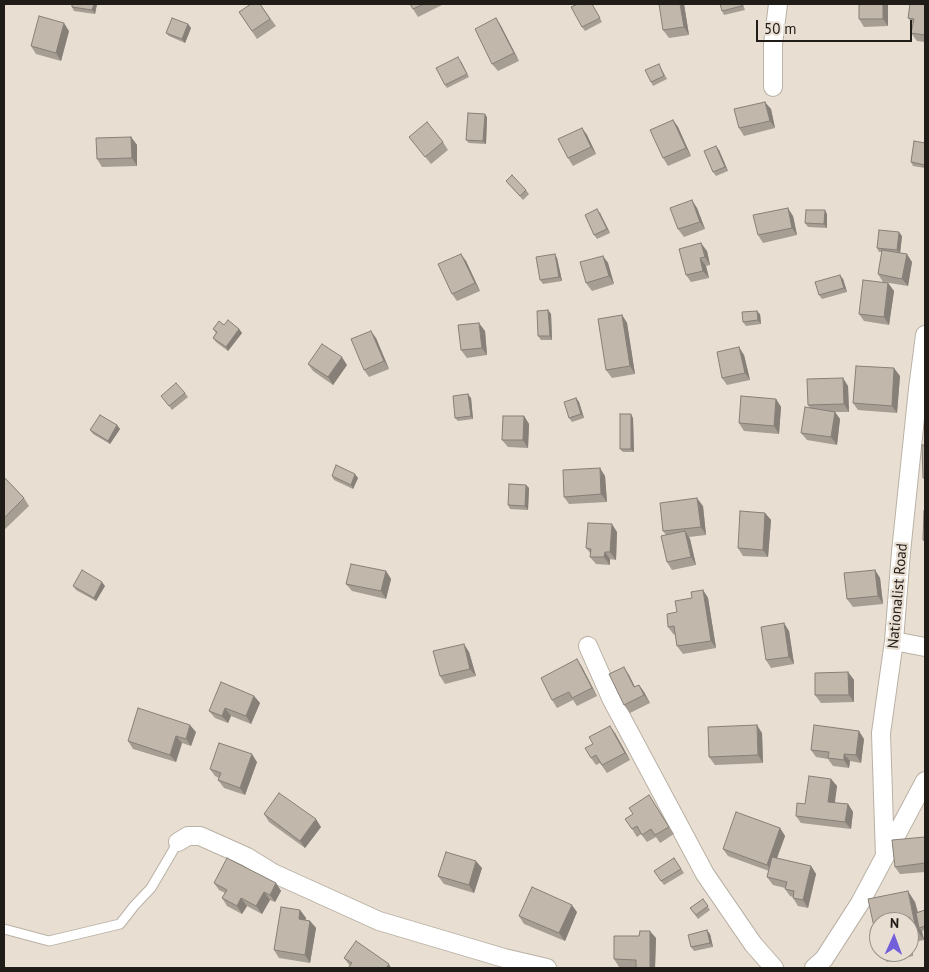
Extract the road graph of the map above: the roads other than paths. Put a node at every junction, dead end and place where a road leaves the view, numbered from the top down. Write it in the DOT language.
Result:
graph roads {
  1 [pos="778,4"];
  2 [pos="773,87"];
  3 [pos="925,335"];
  4 [pos="894,641"];
  5 [pos="588,646"];
  6 [pos="925,646"];
  7 [pos="925,781"];
  8 [pos="178,842"];
  9 [pos="885,857"];
  10 [pos="4,928"];
  11 [pos="547,968"];
  12 [pos="774,968"];
  13 [pos="814,968"];
  1 -- 2 [label="street"];
  3 -- 4 [label="street, Nationalist Road"];
  4 -- 6 [label="street"];
  4 -- 9 [label="street, Nationalist Road"];
  5 -- 12 [label="street"];
  7 -- 9 [label="street"];
  8 -- 10 [label="lane"];
  8 -- 11 [label="street"];
  9 -- 13 [label="street"];
}
